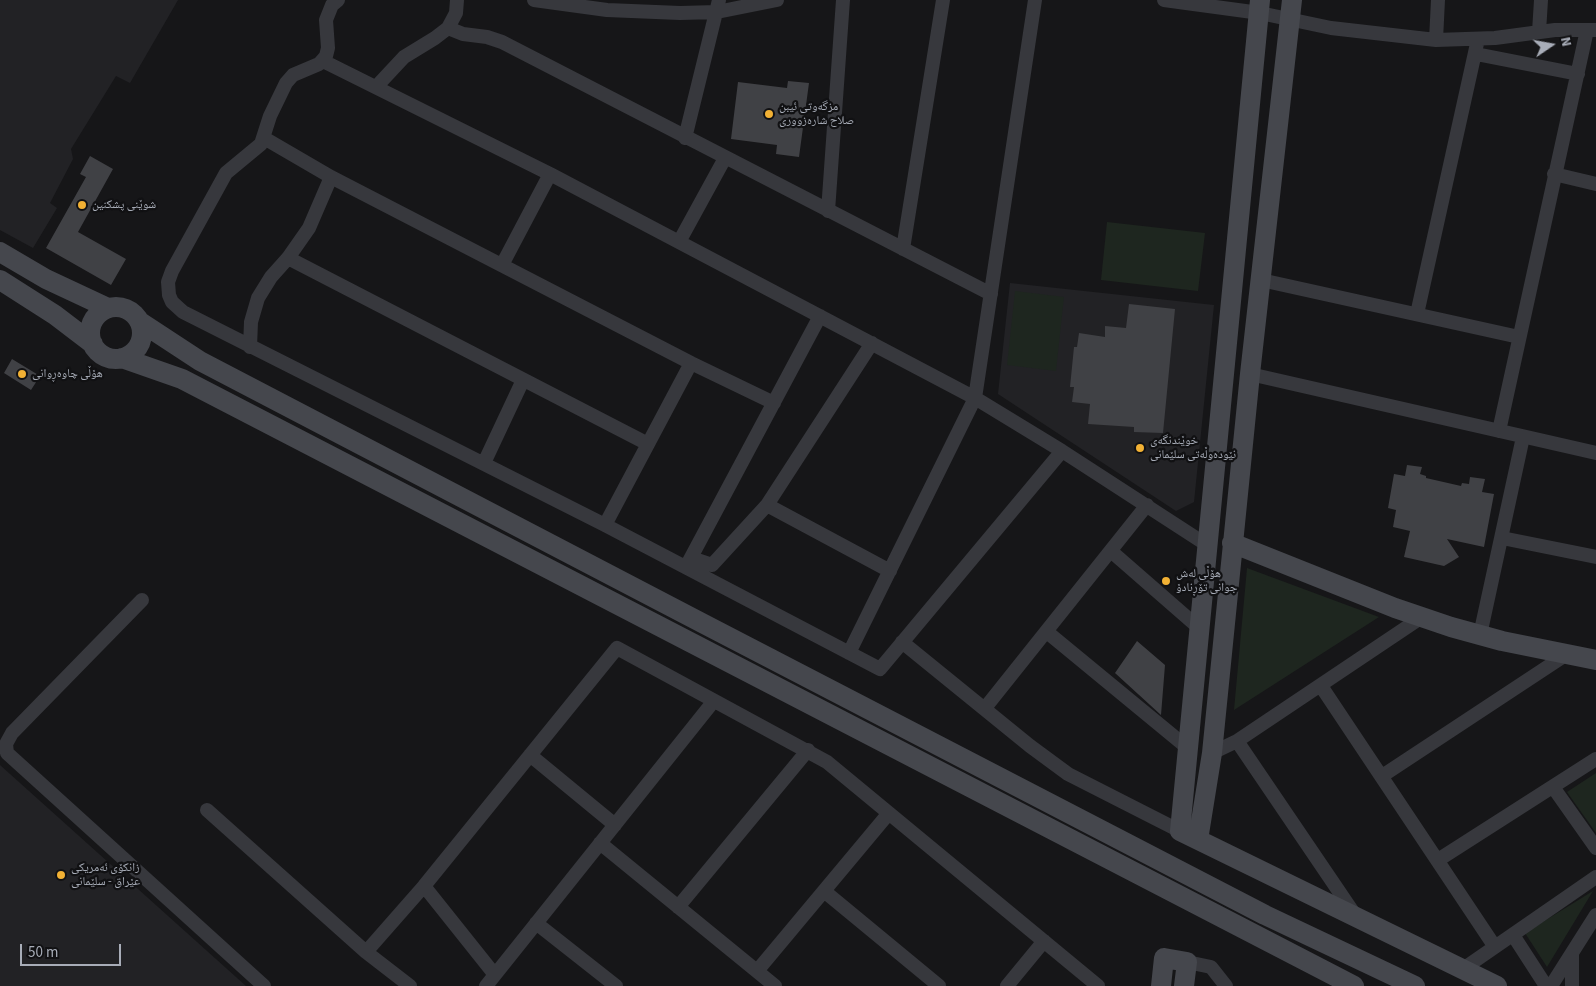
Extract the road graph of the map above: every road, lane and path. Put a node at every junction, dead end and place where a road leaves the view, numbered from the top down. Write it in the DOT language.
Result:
graph roads {
  1 [pos="338,0"];
  2 [pos="457,0"];
  3 [pos="534,0"];
  4 [pos="777,0"];
  5 [pos="843,0"];
  6 [pos="942,0"];
  7 [pos="1035,0"];
  8 [pos="1164,0"];
  9 [pos="1292,0"];
  10 [pos="1438,0"];
  11 [pos="1541,0"];
  12 [pos="718,6"];
  13 [pos="1260,6"];
  14 [pos="1290,21"];
  15 [pos="448,28"];
  16 [pos="1591,30"];
  17 [pos="1539,32"];
  18 [pos="1478,39"];
  19 [pos="1436,40"];
  20 [pos="1476,54"];
  21 [pos="323,61"];
  22 [pos="1578,74"];
  23 [pos="376,87"];
  24 [pos="264,138"];
  25 [pos="685,138"];
  26 [pos="725,158"];
  27 [pos="550,174"];
  28 [pos="1554,174"];
  29 [pos="331,177"];
  30 [pos="1596,184"];
  31 [pos="828,211"];
  32 [pos="679,242"];
  33 [pos="903,249"];
  34 [pos="7,256"];
  35 [pos="288,258"];
  36 [pos="502,265"];
  37 [pos="1261,280"];
  38 [pos="1,281"];
  39 [pos="991,294"];
  40 [pos="108,308"];
  41 [pos="1418,314"];
  42 [pos="820,316"];
  43 [pos="139,321"];
  44 [pos="1519,337"];
  45 [pos="872,343"];
  46 [pos="92,344"];
  47 [pos="250,348"];
  48 [pos="122,358"];
  49 [pos="691,362"];
  50 [pos="1250,374"];
  51 [pos="523,380"];
  52 [pos="975,398"];
  53 [pos="774,403"];
  54 [pos="1499,432"];
  55 [pos="1524,437"];
  56 [pos="648,444"];
  57 [pos="1062,451"];
  58 [pos="1596,452"];
  59 [pos="484,463"];
  60 [pos="1214,464"];
  61 [pos="1241,468"];
  62 [pos="767,505"];
  63 [pos="1147,506"];
  64 [pos="605,525"];
  65 [pos="1502,538"];
  66 [pos="1232,543"];
  67 [pos="1207,545"];
  68 [pos="1112,552"];
  69 [pos="1596,557"];
  70 [pos="688,563"];
  71 [pos="890,571"];
  72 [pos="142,600"];
  73 [pos="1422,617"];
  74 [pos="1198,627"];
  75 [pos="1047,632"];
  76 [pos="1480,635"];
  77 [pos="902,642"];
  78 [pos="849,652"];
  79 [pos="1567,654"];
  80 [pos="1596,660"];
  81 [pos="1322,686"];
  82 [pos="713,702"];
  83 [pos="985,708"];
  84 [pos="1237,742"];
  85 [pos="1189,749"];
  86 [pos="808,750"];
  87 [pos="1212,753"];
  88 [pos="530,755"];
  89 [pos="1596,759"];
  90 [pos="1382,776"];
  91 [pos="1553,787"];
  92 [pos="207,810"];
  93 [pos="889,813"];
  94 [pos="615,824"];
  95 [pos="1189,836"];
  96 [pos="600,843"];
  97 [pos="1596,848"];
  98 [pos="1438,860"];
  99 [pos="1596,877"];
  100 [pos="424,886"];
  101 [pos="824,891"];
  102 [pos="678,907"];
  103 [pos="1355,916"];
  104 [pos="1595,917"];
  105 [pos="536,923"];
  106 [pos="1513,935"];
  107 [pos="1044,941"];
  108 [pos="1495,947"];
  109 [pos="366,952"];
  110 [pos="1572,953"];
  111 [pos="1187,962"];
  112 [pos="1463,969"];
  113 [pos="757,972"];
  114 [pos="490,981"];
  115 [pos="264,986"];
  116 [pos="410,986"];
  117 [pos="616,986"];
  118 [pos="775,986"];
  119 [pos="939,986"];
  120 [pos="1007,986"];
  121 [pos="1098,986"];
  122 [pos="1160,986"];
  123 [pos="1184,986"];
  124 [pos="1226,986"];
  125 [pos="1354,986"];
  126 [pos="1415,986"];
  127 [pos="1497,986"];
  128 [pos="1546,986"];
  129 [pos="1550,986"];
  130 [pos="1572,986"];
  1 -- 21 [label="street"];
  2 -- 15 [label="street"];
  3 -- 12 [label="street"];
  4 -- 12 [label="street"];
  5 -- 31 [label="street"];
  6 -- 33 [label="street"];
  7 -- 39 [label="street"];
  8 -- 13 [label="street"];
  9 -- 14 [label="main road"];
  10 -- 19 [label="street"];
  11 -- 17 [label="street"];
  12 -- 25 [label="street"];
  13 -- 14 [label="street"];
  13 -- 60 [label="main road"];
  14 -- 19 [label="street"];
  14 -- 37 [label="main road"];
  15 -- 23 [label="street"];
  15 -- 25 [label="street"];
  16 -- 17 [label="street"];
  16 -- 22 [label="street"];
  17 -- 18 [label="street"];
  18 -- 19 [label="street"];
  18 -- 20 [label="street"];
  20 -- 22 [label="street"];
  20 -- 41 [label="street"];
  21 -- 23 [label="street"];
  21 -- 24 [label="street"];
  22 -- 28 [label="street"];
  23 -- 27 [label="street"];
  24 -- 29 [label="street"];
  24 -- 47 [label="street"];
  25 -- 26 [label="street"];
  26 -- 31 [label="street"];
  26 -- 32 [label="street"];
  27 -- 32 [label="street"];
  27 -- 36 [label="street"];
  28 -- 30 [label="street"];
  28 -- 44 [label="street"];
  29 -- 35 [label="street"];
  29 -- 36 [label="street"];
  31 -- 33 [label="street"];
  32 -- 42 [label="street"];
  33 -- 39 [label="street"];
  34 -- 38 [label="main road"];
  34 -- 40 [label="main road"];
  35 -- 47 [label="street"];
  35 -- 51 [label="street"];
  36 -- 49 [label="street"];
  37 -- 41 [label="street"];
  37 -- 50 [label="main road"];
  38 -- 46 [label="main road"];
  39 -- 52 [label="street"];
  40 -- 43 [label="main road"];
  40 -- 46 [label="main road"];
  41 -- 44 [label="street"];
  42 -- 45 [label="street"];
  42 -- 53 [label="street"];
  43 -- 48 [label="main road"];
  43 -- 126 [label="main road"];
  44 -- 54 [label="street"];
  45 -- 52 [label="street"];
  45 -- 62 [label="street"];
  46 -- 48 [label="main road"];
  47 -- 59 [label="street"];
  48 -- 125 [label="main road"];
  49 -- 53 [label="street"];
  49 -- 56 [label="street"];
  50 -- 54 [label="street"];
  50 -- 61 [label="main road"];
  51 -- 56 [label="street"];
  51 -- 59 [label="street"];
  52 -- 57 [label="street"];
  52 -- 71 [label="street"];
  53 -- 70 [label="street"];
  54 -- 55 [label="street"];
  55 -- 58 [label="street"];
  55 -- 65 [label="street"];
  56 -- 64 [label="street"];
  57 -- 63 [label="street"];
  57 -- 77 [label="street"];
  59 -- 64 [label="street"];
  60 -- 61 [label="main road"];
  60 -- 67 [label="main road"];
  61 -- 66 [label="main road"];
  62 -- 70 [label="street"];
  62 -- 71 [label="street"];
  63 -- 67 [label="street"];
  63 -- 68 [label="street"];
  64 -- 70 [label="street"];
  65 -- 69 [label="street"];
  65 -- 76 [label="street"];
  66 -- 73 [label="main road"];
  66 -- 87 [label="main road"];
  67 -- 74 [label="main road"];
  68 -- 74 [label="street"];
  68 -- 75 [label="street"];
  70 -- 78 [label="street"];
  71 -- 78 [label="street"];
  72 -- 115 [label="street"];
  73 -- 76 [label="main road"];
  73 -- 81 [label="street"];
  74 -- 85 [label="main road"];
  75 -- 83 [label="street"];
  75 -- 85 [label="street"];
  76 -- 79 [label="main road"];
  77 -- 78 [label="street"];
  77 -- 83 [label="street"];
  79 -- 80 [label="main road"];
  79 -- 90 [label="street"];
  81 -- 84 [label="street"];
  81 -- 90 [label="street"];
  82 -- 86 [label="street"];
  82 -- 88 [label="street"];
  82 -- 94 [label="street"];
  83 -- 95 [label="street"];
  84 -- 87 [label="street"];
  84 -- 103 [label="street"];
  85 -- 87 [label="main road"];
  85 -- 95 [label="main road"];
  86 -- 93 [label="street"];
  86 -- 102 [label="street"];
  87 -- 95 [label="main road"];
  88 -- 94 [label="street"];
  88 -- 100 [label="street"];
  89 -- 91 [label="street"];
  90 -- 98 [label="street"];
  91 -- 97 [label="street"];
  91 -- 98 [label="street"];
  92 -- 109 [label="street"];
  93 -- 101 [label="street"];
  93 -- 107 [label="street"];
  94 -- 96 [label="street"];
  95 -- 103 [label="main road"];
  96 -- 102 [label="street"];
  96 -- 105 [label="street"];
  98 -- 108 [label="street"];
  99 -- 106 [label="street"];
  100 -- 109 [label="street"];
  100 -- 114 [label="street"];
  101 -- 113 [label="street"];
  101 -- 119 [label="street"];
  102 -- 113 [label="street"];
  103 -- 112 [label="main road"];
  104 -- 110 [label="street"];
  105 -- 114 [label="street"];
  105 -- 117 [label="street"];
  106 -- 108 [label="street"];
  106 -- 128 [label="street"];
  107 -- 120 [label="street"];
  107 -- 121 [label="street"];
  108 -- 112 [label="street"];
  109 -- 116 [label="street"];
  110 -- 129 [label="street"];
  110 -- 130 [label="street"];
  111 -- 122 [label="main road"];
  111 -- 123 [label="main road"];
  111 -- 124 [label="street"];
  112 -- 127 [label="main road"];
  113 -- 118 [label="street"];
}
